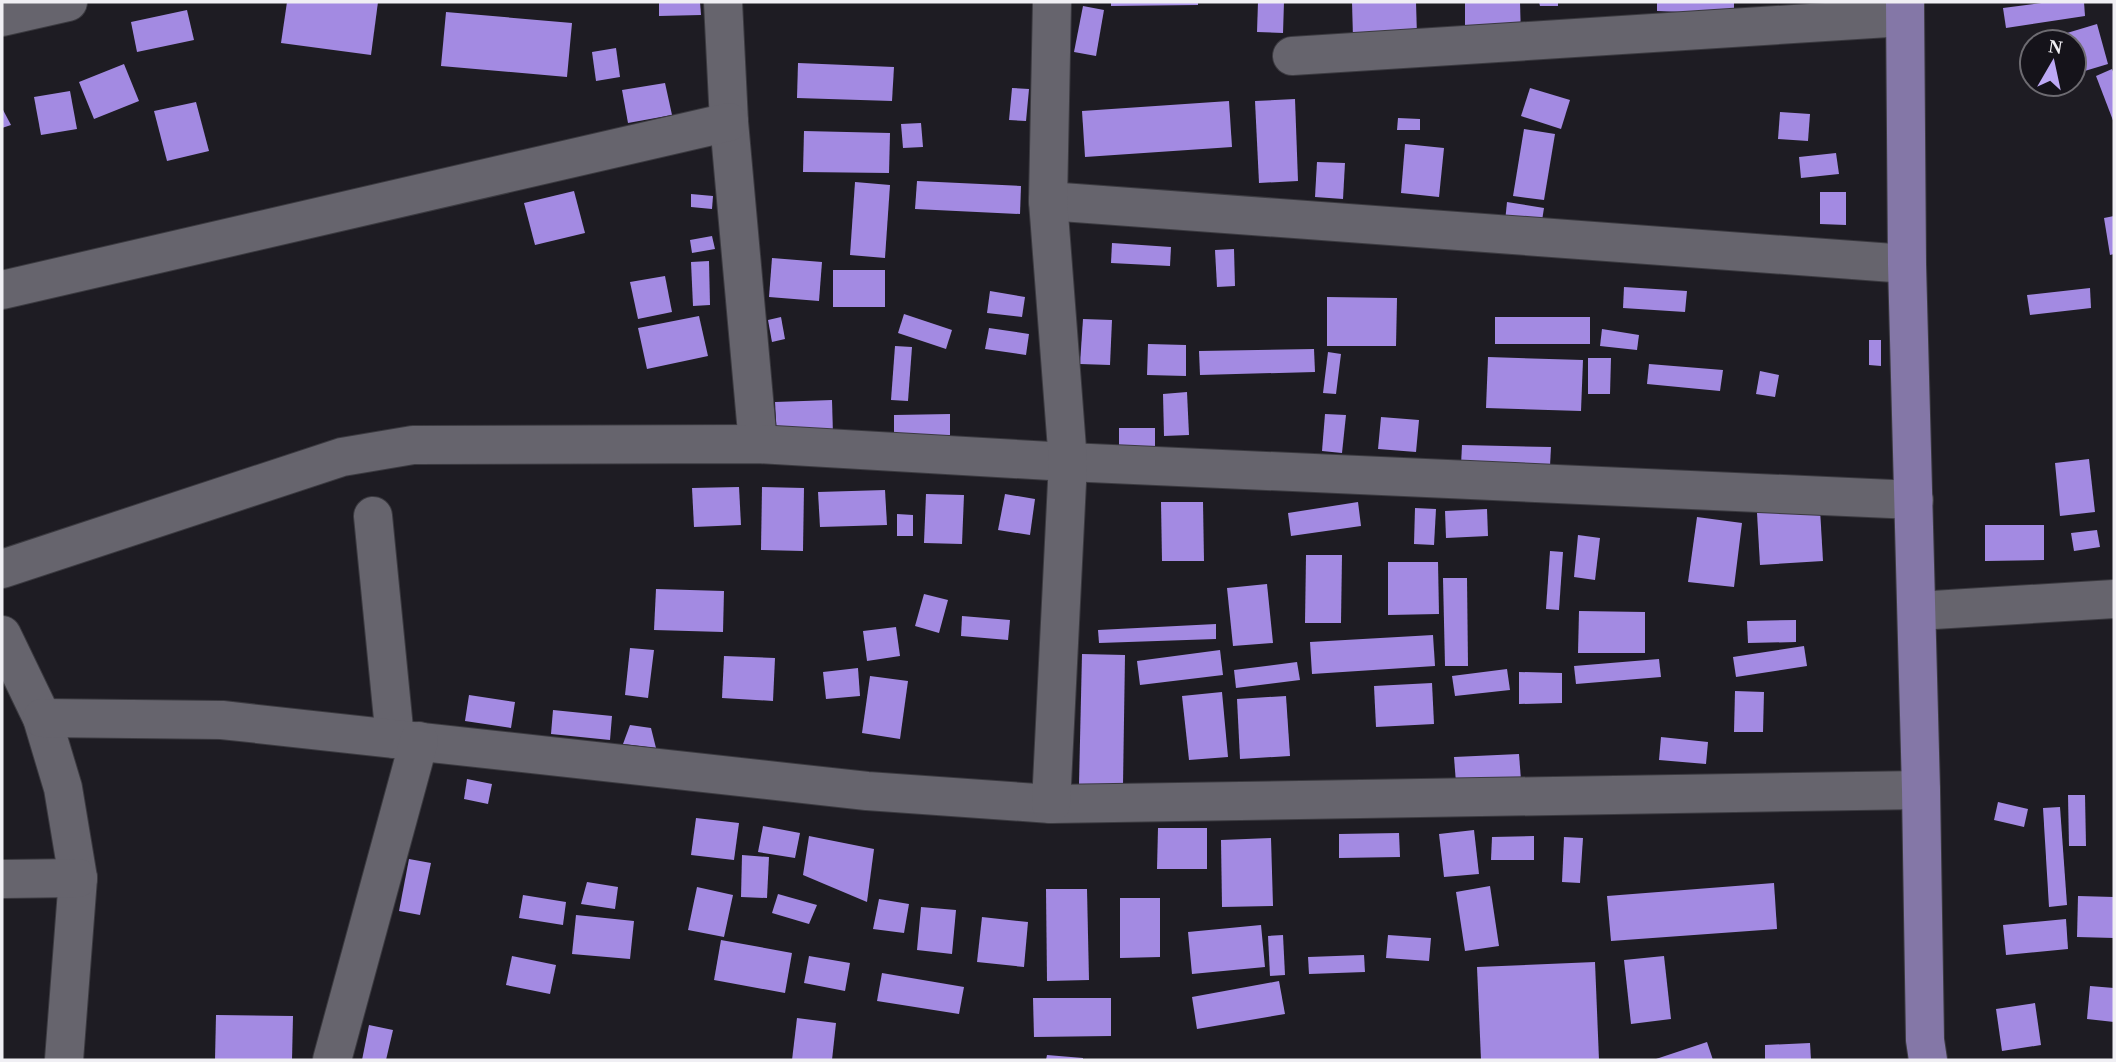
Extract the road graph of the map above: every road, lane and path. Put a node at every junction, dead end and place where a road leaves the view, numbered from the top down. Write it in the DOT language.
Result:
graph roads {
  1 [pos="68,2"];
  2 [pos="723,2"];
  3 [pos="1052,2"];
  4 [pos="1905,10"];
  5 [pos="2,17"];
  6 [pos="1292,56"];
  7 [pos="729,122"];
  8 [pos="1048,201"];
  9 [pos="1907,264"];
  10 [pos="2,290"];
  11 [pos="758,444"];
  12 [pos="1068,462"];
  13 [pos="1914,500"];
  14 [pos="373,516"];
  15 [pos="2,569"];
  16 [pos="2114,599"];
  17 [pos="1917,611"];
  18 [pos="2,635"];
  19 [pos="42,718"];
  20 [pos="407,740"];
  21 [pos="1921,790"];
  22 [pos="1051,804"];
  23 [pos="78,878"];
  24 [pos="2,879"];
  25 [pos="64,1060"];
  26 [pos="332,1060"];
  27 [pos="1928,1060"];
  1 -- 5 [label="street"];
  2 -- 7 [label="street"];
  3 -- 8 [label="street"];
  4 -- 6 [label="street"];
  4 -- 9 [label="main road"];
  7 -- 10 [label="street"];
  7 -- 11 [label="street"];
  8 -- 9 [label="street"];
  8 -- 12 [label="street"];
  9 -- 13 [label="main road"];
  11 -- 12 [label="street"];
  11 -- 15 [label="street"];
  12 -- 13 [label="street"];
  12 -- 22 [label="street"];
  13 -- 17 [label="main road"];
  14 -- 20 [label="street"];
  16 -- 17 [label="street"];
  17 -- 21 [label="main road"];
  18 -- 19 [label="street"];
  19 -- 20 [label="street"];
  19 -- 23 [label="street"];
  20 -- 22 [label="street"];
  20 -- 26 [label="street"];
  21 -- 22 [label="street"];
  21 -- 27 [label="main road"];
  23 -- 24 [label="street"];
  23 -- 25 [label="street"];
}
